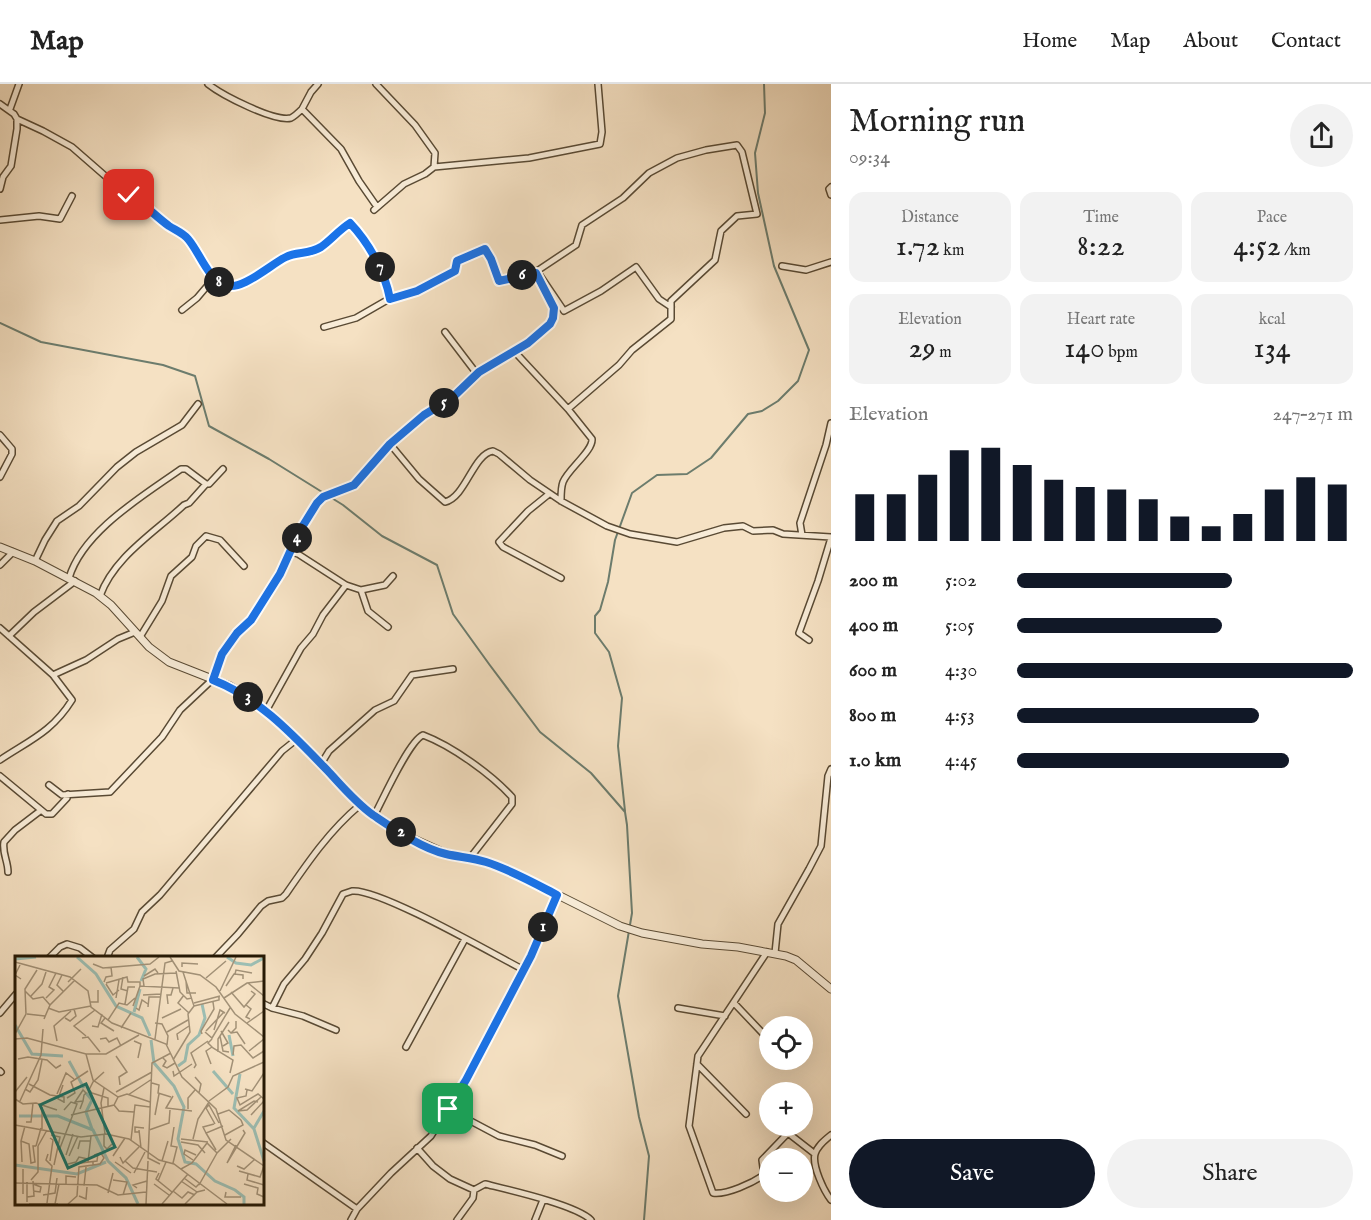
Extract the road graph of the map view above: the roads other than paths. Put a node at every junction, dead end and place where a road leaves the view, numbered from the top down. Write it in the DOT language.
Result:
graph roads {
  1 [pos="19,84"];
  2 [pos="208,84"];
  3 [pos="318,84"];
  4 [pos="376,84"];
  5 [pos="598,84"];
  6 [pos="0,104"];
  7 [pos="302,109"];
  8 [pos="10,110"];
  9 [pos="17,119"];
  10 [pos="434,167"];
  11 [pos="831,187"];
  12 [pos="0,189"];
  13 [pos="831,195"];
  14 [pos="72,196"];
  15 [pos="0,220"];
  16 [pos="831,262"];
  17 [pos="782,266"];
  18 [pos="214,278"];
  19 [pos="390,299"];
  20 [pos="671,307"];
  21 [pos="182,310"];
  22 [pos="324,327"];
  23 [pos="445,332"];
  24 [pos="514,351"];
  25 [pos="477,374"];
  26 [pos="198,404"];
  27 [pos="567,409"];
  28 [pos="831,423"];
  29 [pos="0,435"];
  30 [pos="390,444"];
  31 [pos="223,469"];
  32 [pos="0,477"];
  33 [pos="206,484"];
  34 [pos="549,494"];
  35 [pos="561,501"];
  36 [pos="802,535"];
  37 [pos="831,538"];
  38 [pos="0,547"];
  39 [pos="13,552"];
  40 [pos="291,552"];
  41 [pos="35,561"];
  42 [pos="0,565"];
  43 [pos="244,566"];
  44 [pos="393,576"];
  45 [pos="561,578"];
  46 [pos="72,579"];
  47 [pos="365,582"];
  48 [pos="345,585"];
  49 [pos="359,589"];
  50 [pos="100,596"];
  51 [pos="388,627"];
  52 [pos="0,628"];
  53 [pos="138,634"];
  54 [pos="9,636"];
  55 [pos="809,640"];
  56 [pos="453,669"];
  57 [pos="53,675"];
  58 [pos="213,680"];
  59 [pos="266,711"];
  60 [pos="297,739"];
  61 [pos="0,760"];
  62 [pos="321,764"];
  63 [pos="831,769"];
  64 [pos="0,776"];
  65 [pos="49,785"];
  66 [pos="68,794"];
  67 [pos="360,805"];
  68 [pos="40,811"];
  69 [pos="374,816"];
  70 [pos="470,858"];
  71 [pos="8,872"];
  72 [pos="557,895"];
  73 [pos="465,939"];
  74 [pos="771,952"];
  75 [pos="50,956"];
  76 [pos="92,956"];
  77 [pos="107,956"];
  78 [pos="216,956"];
  79 [pos="524,970"];
  80 [pos="831,989"];
  81 [pos="15,995"];
  82 [pos="734,1003"];
  83 [pos="264,1004"];
  84 [pos="272,1008"];
  85 [pos="678,1008"];
  86 [pos="0,1013"];
  87 [pos="725,1016"];
  88 [pos="759,1029"];
  89 [pos="336,1030"];
  90 [pos="406,1047"];
  91 [pos="697,1064"];
  92 [pos="448,1109"];
  93 [pos="746,1114"];
  94 [pos="831,1135"];
  95 [pos="264,1143"];
  96 [pos="417,1148"];
  97 [pos="815,1154"];
  98 [pos="562,1156"];
  99 [pos="474,1190"];
  100 [pos="543,1200"];
  101 [pos="831,1200"];
  102 [pos="357,1209"];
  103 [pos="351,1220"];
  104 [pos="457,1220"];
  105 [pos="535,1220"];
  106 [pos="591,1220"];
  1 -- 8 [label="street"];
  2 -- 7 [label="street"];
  3 -- 7 [label="street"];
  4 -- 10 [label="street"];
  5 -- 10 [label="street"];
  6 -- 8 [label="street"];
  7 -- 10 [label="street"];
  8 -- 9 [label="street"];
  9 -- 12 [label="street"];
  9 -- 18 [label="street"];
  11 -- 13 [label="street"];
  14 -- 15 [label="street"];
  16 -- 17 [label="street"];
  18 -- 19 [label="street"];
  18 -- 21 [label="street"];
  19 -- 22 [label="street"];
  19 -- 24 [label="street"];
  20 -- 20 [label="street"];
  20 -- 27 [label="street"];
  23 -- 25 [label="street"];
  24 -- 25 [label="street"];
  24 -- 27 [label="street"];
  25 -- 30 [label="street"];
  26 -- 41 [label="street"];
  27 -- 35 [label="street"];
  28 -- 36 [label="street"];
  29 -- 32 [label="street"];
  30 -- 34 [label="street"];
  30 -- 40 [label="street"];
  31 -- 33 [label="street"];
  33 -- 46 [label="street"];
  33 -- 50 [label="street"];
  34 -- 35 [label="street"];
  34 -- 45 [label="street"];
  35 -- 36 [label="street"];
  36 -- 37 [label="street"];
  37 -- 55 [label="street"];
  38 -- 39 [label="street"];
  39 -- 41 [label="street"];
  39 -- 42 [label="street"];
  40 -- 48 [label="street"];
  40 -- 58 [label="street"];
  41 -- 46 [label="street"];
  43 -- 53 [label="street"];
  44 -- 49 [label="street"];
  46 -- 50 [label="street"];
  46 -- 54 [label="street"];
  47 -- 49 [label="street"];
  48 -- 49 [label="street"];
  48 -- 59 [label="street"];
  49 -- 51 [label="street"];
  50 -- 53 [label="street"];
  52 -- 54 [label="street"];
  53 -- 57 [label="street"];
  53 -- 58 [label="street"];
  54 -- 57 [label="street"];
  56 -- 62 [label="street"];
  57 -- 61 [label="street"];
  58 -- 59 [label="street"];
  58 -- 66 [label="street"];
  59 -- 60 [label="street"];
  60 -- 62 [label="street"];
  60 -- 77 [label="street"];
  62 -- 67 [label="street"];
  63 -- 74 [label="street"];
  64 -- 68 [label="street"];
  65 -- 66 [label="street"];
  66 -- 68 [label="street"];
  67 -- 69 [label="street"];
  67 -- 78 [label="street"];
  68 -- 71 [label="street"];
  69 -- 70 [label="street"];
  69 -- 70 [label="street"];
  70 -- 72 [label="street"];
  72 -- 74 [label="street"];
  72 -- 79 [label="street"];
  73 -- 79 [label="street"];
  73 -- 84 [label="street"];
  73 -- 90 [label="street"];
  74 -- 80 [label="street"];
  74 -- 82 [label="street"];
  75 -- 76 [label="street"];
  79 -- 92 [label="street"];
  81 -- 86 [label="street"];
  82 -- 87 [label="street"];
  82 -- 88 [label="street"];
  83 -- 84 [label="street"];
  84 -- 89 [label="street"];
  85 -- 87 [label="street"];
  87 -- 91 [label="street"];
  91 -- 93 [label="street"];
  91 -- 97 [label="street"];
  92 -- 96 [label="street"];
  92 -- 98 [label="street"];
  94 -- 97 [label="street"];
  95 -- 102 [label="street"];
  96 -- 99 [label="street"];
  96 -- 102 [label="street"];
  97 -- 101 [label="street"];
  99 -- 100 [label="street"];
  99 -- 104 [label="street"];
  100 -- 105 [label="street"];
  100 -- 106 [label="street"];
  102 -- 103 [label="street"];
}
